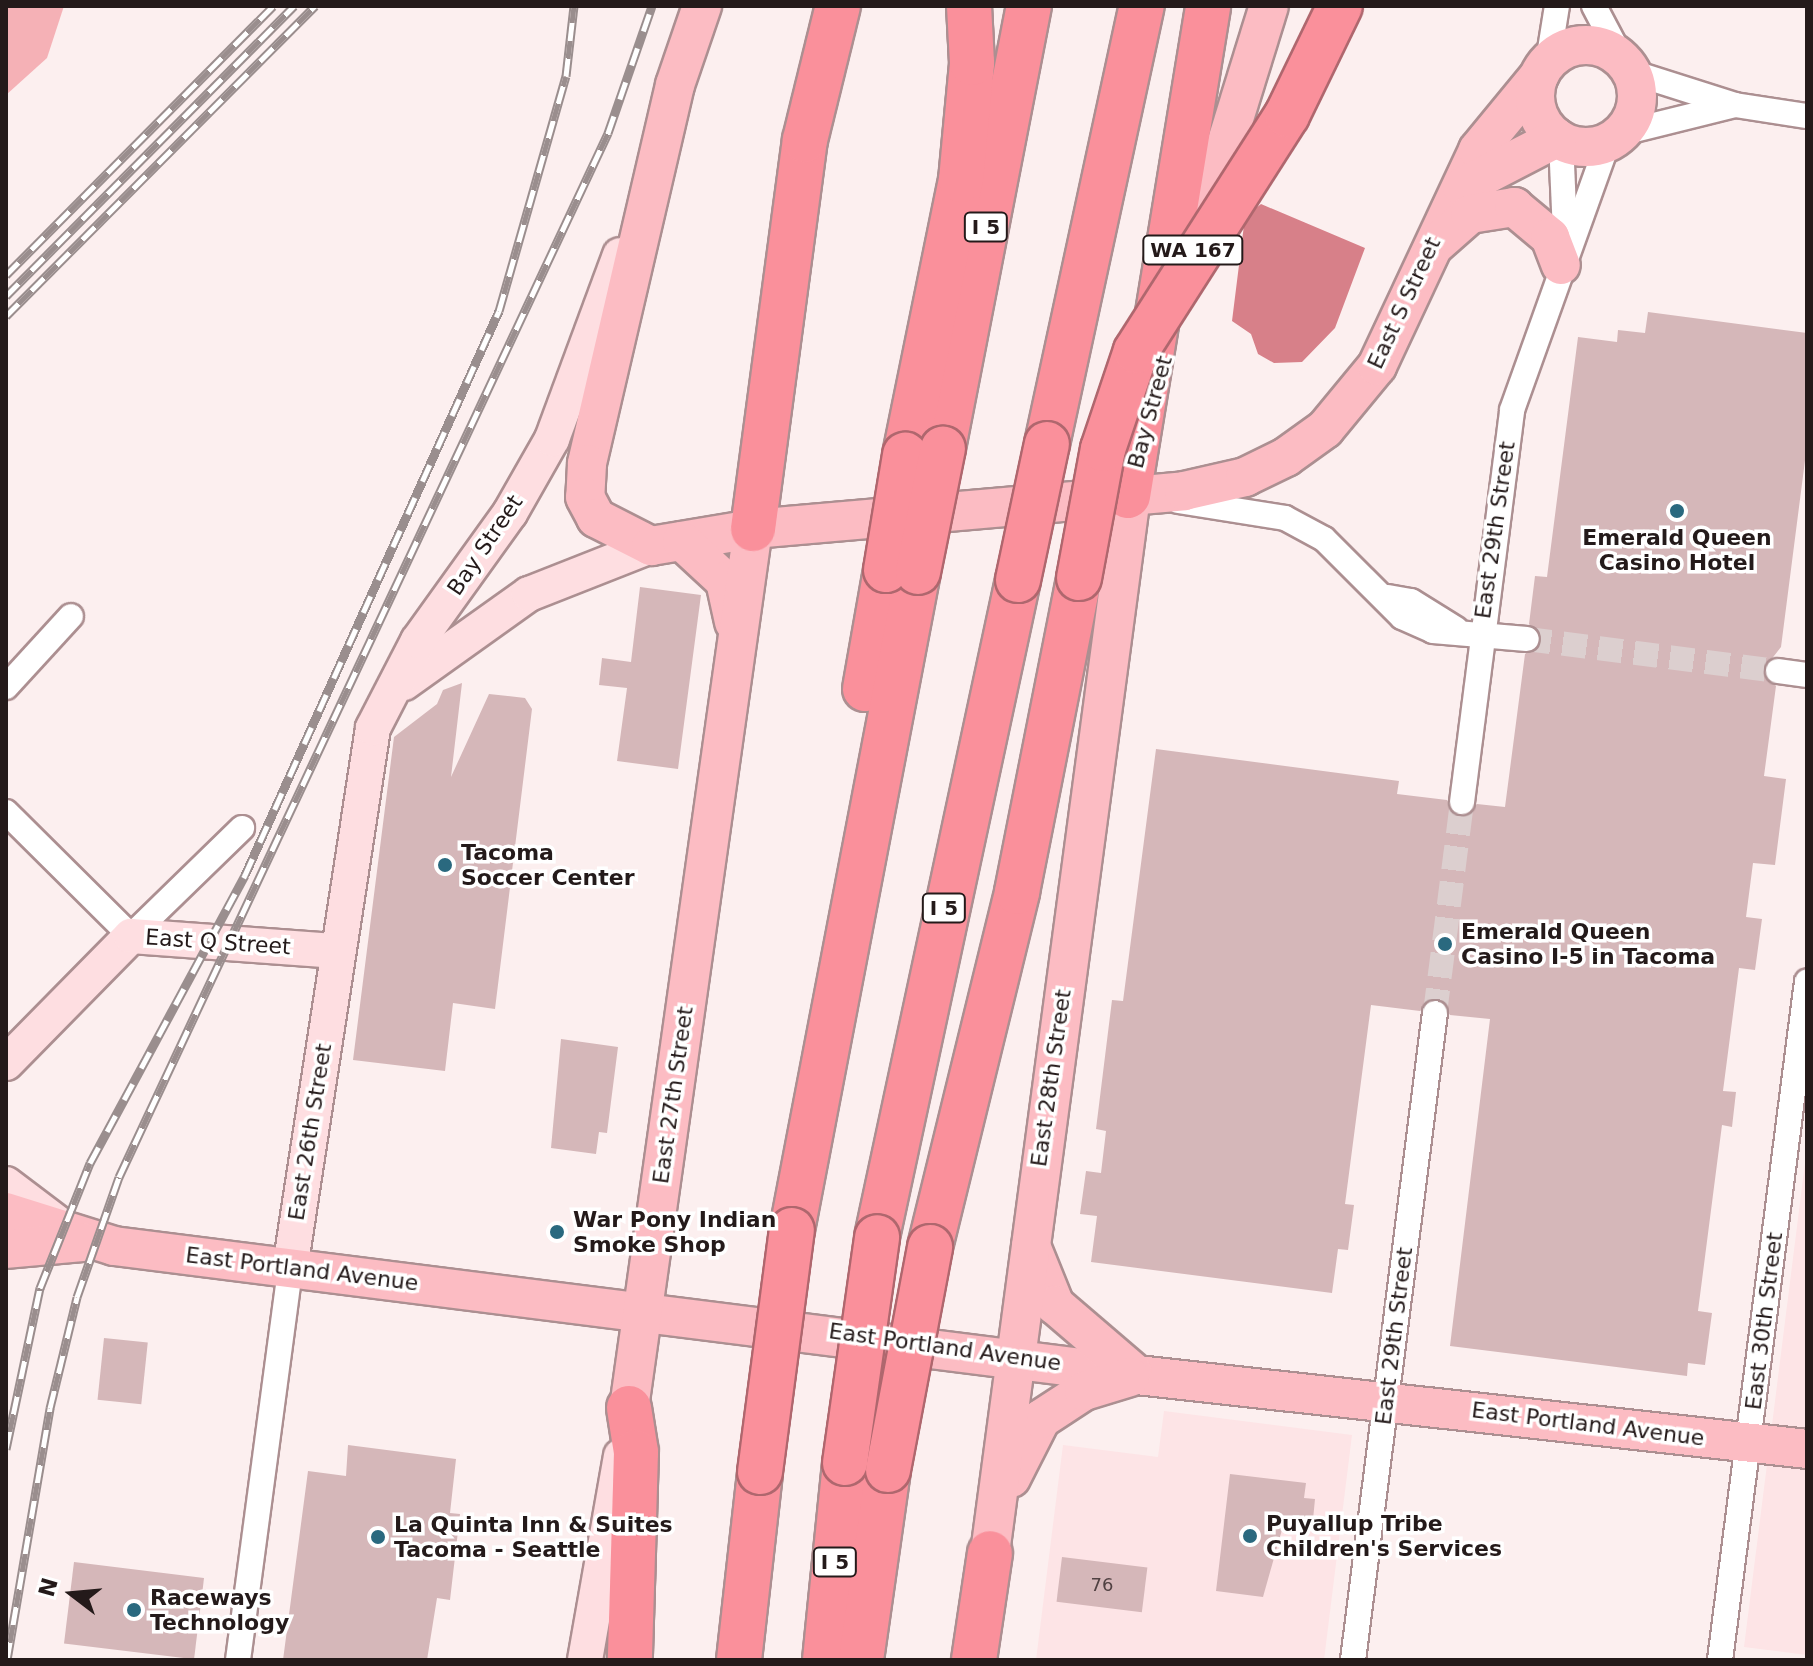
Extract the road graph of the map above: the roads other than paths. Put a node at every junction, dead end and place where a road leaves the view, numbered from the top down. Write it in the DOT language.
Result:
graph roads {
  1 [pos="702,6"];
  2 [pos="838,6"];
  3 [pos="969,6"];
  4 [pos="1029,6"];
  5 [pos="1142,6"];
  6 [pos="1208,6"];
  7 [pos="1269,6"];
  8 [pos="1340,6"];
  9 [pos="1557,6"];
  10 [pos="1594,6"];
  11 [pos="1626,66"];
  12 [pos="1543,69"];
  13 [pos="675,85"];
  14 [pos="1735,105"];
  15 [pos="1807,116"];
  16 [pos="1615,138"];
  17 [pos="1559,140"];
  18 [pos="1457,192"];
  19 [pos="1426,255"];
  20 [pos="1561,265"];
  21 [pos="924,452"];
  22 [pos="1128,496"];
  23 [pos="753,529"];
  24 [pos="667,544"];
  25 [pos="71,616"];
  26 [pos="1481,633"];
  27 [pos="1527,639"];
  28 [pos="737,641"];
  29 [pos="1778,671"];
  30 [pos="1807,675"];
  31 [pos="6,687"];
  32 [pos="383,702"];
  33 [pos="1462,802"];
  34 [pos="6,812"];
  35 [pos="242,828"];
  36 [pos="131,936"];
  37 [pos="337,951"];
  38 [pos="1807,982"];
  39 [pos="1435,1013"];
  40 [pos="7,1063"];
  41 [pos="6,1184"];
  42 [pos="6,1212"];
  43 [pos="1029,1239"];
  44 [pos="83,1242"];
  45 [pos="6,1249"];
  46 [pos="290,1268"];
  47 [pos="643,1308"];
  48 [pos="1014,1354"];
  49 [pos="1137,1375"];
  50 [pos="1387,1400"];
  51 [pos="629,1408"];
  52 [pos="1748,1442"];
  53 [pos="1807,1449"];
  54 [pos="992,1533"];
  55 [pos="238,1660"];
  56 [pos="585,1660"];
  57 [pos="630,1660"];
  58 [pos="739,1660"];
  59 [pos="825,1660"];
  60 [pos="861,1660"];
  61 [pos="974,1660"];
  62 [pos="981,1660"];
  63 [pos="1353,1660"];
  64 [pos="1720,1660"];
  1 -- 13 [label="main road, Bay Street"];
  2 -- 23 [label="highway"];
  3 -- 21 [label="highway"];
  4 -- 21 [label="highway, I 5"];
  5 -- 59 [label="highway, I 5, bridge"];
  6 -- 22 [label="highway"];
  7 -- 22 [label="main road, Bay Street / WA 167"];
  8 -- 60 [label="highway, bridge"];
  9 -- 12 [label="street"];
  10 -- 11 [label="street"];
  11 -- 12 [label="main road"];
  11 -- 14 [label="street"];
  11 -- 16 [label="main road"];
  12 -- 17 [label="main road"];
  12 -- 18 [label="main road, East S Street"];
  13 -- 24 [label="main road, Bay Street"];
  13 -- 32 [label="street, Bay Street"];
  14 -- 15 [label="street"];
  14 -- 16 [label="street"];
  16 -- 17 [label="main road"];
  16 -- 20 [label="street, East 29th Street"];
  17 -- 18 [label="main road, East S Street"];
  17 -- 20 [label="street, East 29th Street"];
  18 -- 19 [label="main road, East S Street"];
  19 -- 20 [label="main road"];
  19 -- 22 [label="main road, East S Street"];
  20 -- 26 [label="street, East 29th Street"];
  21 -- 58 [label="highway, bridge"];
  22 -- 23 [label="main road, Bay Street"];
  22 -- 26 [label="street"];
  22 -- 43 [label="main road, East 28th Street"];
  23 -- 24 [label="main road, Bay Street"];
  23 -- 28 [label="main road, East 27th Street"];
  24 -- 28 [label="main road"];
  24 -- 32 [label="street, Bay Street"];
  25 -- 31 [label="street"];
  26 -- 27 [label="street"];
  26 -- 33 [label="street, East 29th Street"];
  28 -- 47 [label="main road, East 27th Street"];
  29 -- 30 [label="street"];
  32 -- 37 [label="street, East 26th Street"];
  34 -- 36 [label="street, East Q Street"];
  35 -- 36 [label="street"];
  36 -- 37 [label="street, East Q Street"];
  36 -- 40 [label="street"];
  37 -- 46 [label="street, East 26th Street"];
  38 -- 52 [label="street, East 30th Street"];
  39 -- 50 [label="street, East 29th Street"];
  41 -- 44 [label="street"];
  42 -- 44 [label="main road, East Portland Avenue"];
  43 -- 48 [label="main road, East 28th Street"];
  43 -- 49 [label="main road"];
  44 -- 45 [label="main road, East Portland Avenue"];
  44 -- 46 [label="main road, East Portland Avenue"];
  46 -- 47 [label="main road, East Portland Avenue"];
  46 -- 55 [label="street, East 26th Street"];
  47 -- 48 [label="main road, East Portland Avenue"];
  47 -- 51 [label="main road, East 27th Street"];
  48 -- 49 [label="main road, East Portland Avenue"];
  48 -- 54 [label="main road, East 28th Street"];
  49 -- 50 [label="main road, East Portland Avenue"];
  49 -- 54 [label="main road"];
  50 -- 52 [label="main road, East Portland Avenue"];
  50 -- 63 [label="street, East 29th Street"];
  51 -- 56 [label="street, East 27th Street"];
  51 -- 57 [label="highway"];
  52 -- 53 [label="main road, East Portland Avenue"];
  52 -- 64 [label="street, East 30th Street"];
  54 -- 61 [label="highway"];
  54 -- 62 [label="street, East 28th Street"];
}
